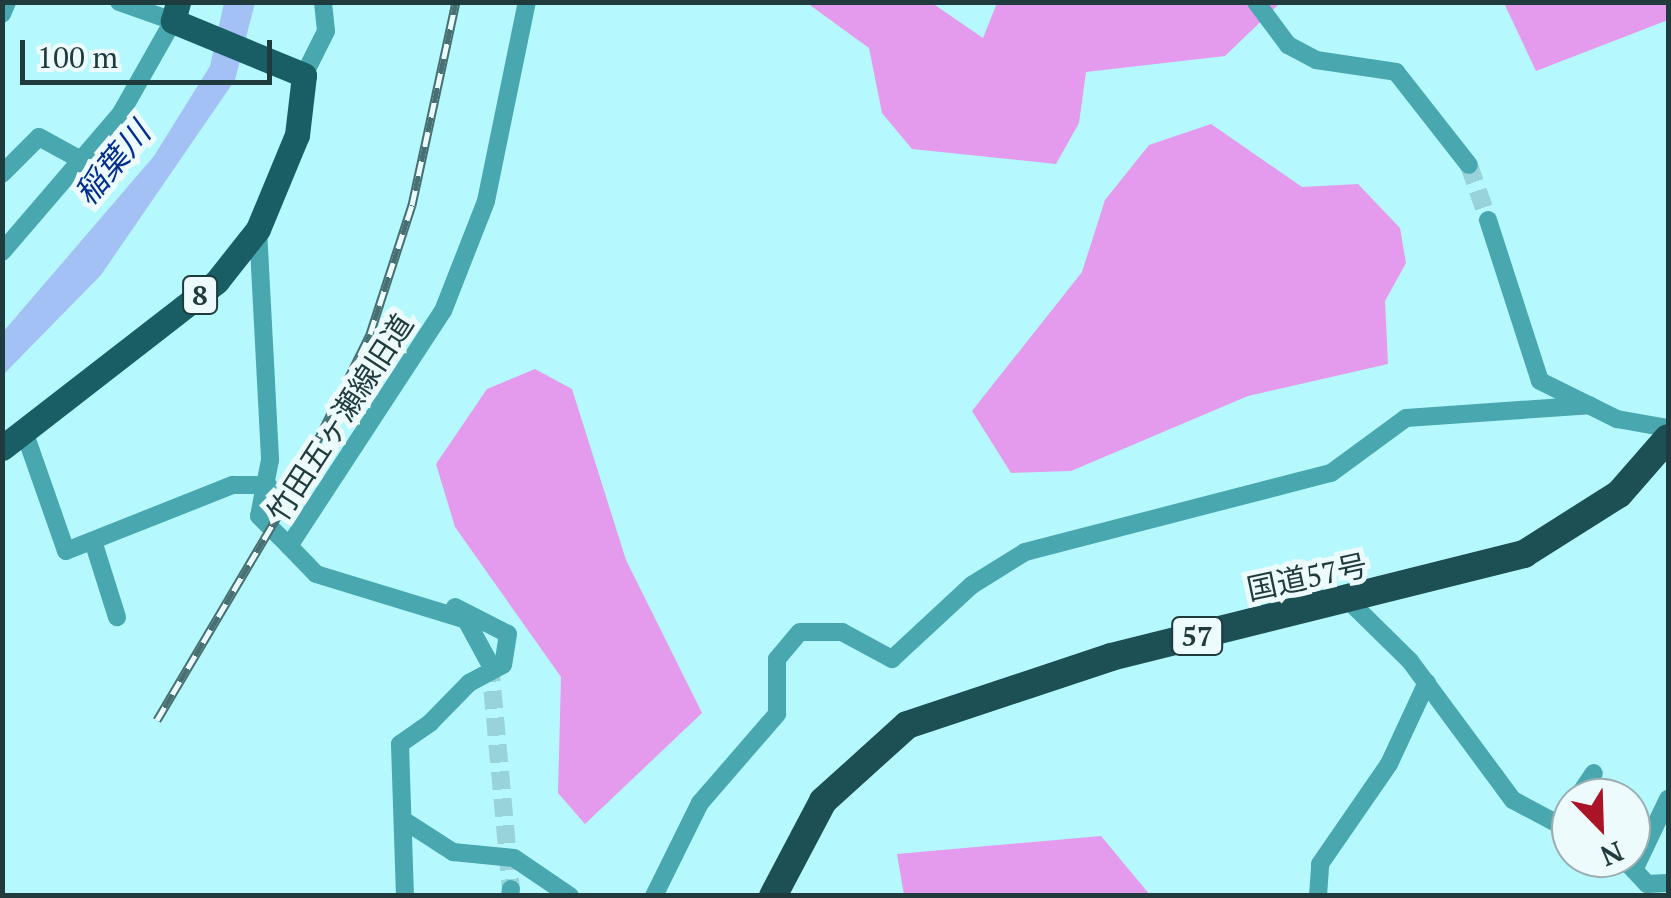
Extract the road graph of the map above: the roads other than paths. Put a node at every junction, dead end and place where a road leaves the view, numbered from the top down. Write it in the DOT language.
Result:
graph roads {
  1 [pos="6,2"];
  2 [pos="119,2"];
  3 [pos="322,2"];
  4 [pos="527,2"];
  5 [pos="1256,2"];
  6 [pos="2,14"];
  7 [pos="180,18"];
  8 [pos="304,75"];
  9 [pos="80,159"];
  10 [pos="1470,164"];
  11 [pos="2,174"];
  12 [pos="1488,220"];
  13 [pos="258,229"];
  14 [pos="2,252"];
  15 [pos="1590,405"];
  16 [pos="1668,428"];
  17 [pos="24,430"];
  18 [pos="1668,438"];
  19 [pos="2,448"];
  20 [pos="268,485"];
  21 [pos="92,541"];
  22 [pos="289,546"];
  23 [pos="1350,602"];
  24 [pos="117,617"];
  25 [pos="1427,682"];
  26 [pos="1594,773"];
  27 [pos="1591,778"];
  28 [pos="1668,798"];
  29 [pos="1551,822"];
  30 [pos="408,824"];
  31 [pos="1651,826"];
  32 [pos="1641,878"];
  33 [pos="1668,883"];
  34 [pos="405,896"];
  35 [pos="570,896"];
  36 [pos="654,896"];
  37 [pos="772,896"];
  38 [pos="1318,896"];
  1 -- 6 [label="street"];
  2 -- 7 [label="street"];
  3 -- 8 [label="street"];
  4 -- 22 [label="street, 竹田五ヶ瀬線旧道"];
  5 -- 10 [label="street"];
  7 -- 8 [label="main road"];
  7 -- 9 [label="street"];
  8 -- 13 [label="main road, 8"];
  9 -- 11 [label="street"];
  9 -- 14 [label="street"];
  12 -- 15 [label="street"];
  13 -- 17 [label="main road, 8"];
  13 -- 20 [label="street, 竹田五ヶ瀬線旧道"];
  15 -- 16 [label="street"];
  15 -- 36 [label="street"];
  17 -- 19 [label="main road, 8"];
  17 -- 21 [label="street"];
  18 -- 23 [label="highway, 国道57号 / 57"];
  20 -- 21 [label="street"];
  20 -- 22 [label="street, 竹田五ヶ瀬線旧道"];
  21 -- 24 [label="street"];
  22 -- 30 [label="street, bridge"];
  23 -- 25 [label="street"];
  23 -- 37 [label="highway, 国道57号 / 57"];
  25 -- 29 [label="street"];
  25 -- 38 [label="street"];
  26 -- 27 [label="street"];
  28 -- 31 [label="street"];
  30 -- 34 [label="street"];
  30 -- 35 [label="street"];
  32 -- 33 [label="street"];
}
